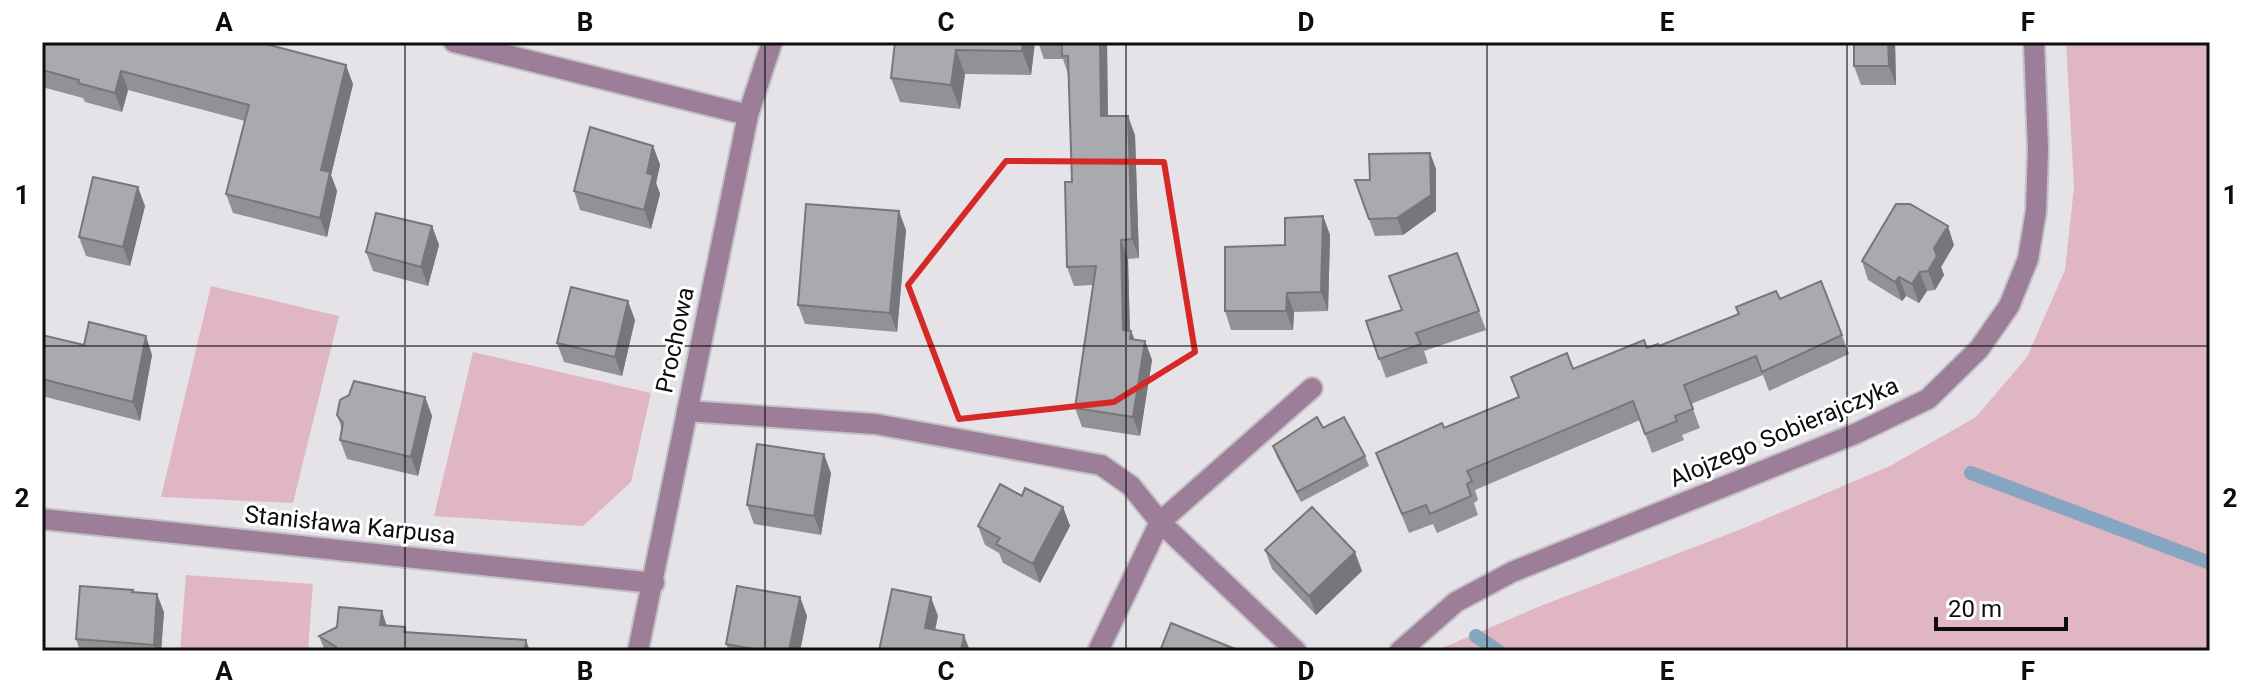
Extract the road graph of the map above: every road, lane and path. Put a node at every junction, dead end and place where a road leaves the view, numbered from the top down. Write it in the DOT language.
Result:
graph roads {
  1 [pos="454,42"];
  2 [pos="772,42"];
  3 [pos="2034,42"];
  4 [pos="748,115"];
  5 [pos="1312,388"];
  6 [pos="687,411"];
  7 [pos="42,519"];
  8 [pos="1160,522"];
  9 [pos="654,583"];
  10 [pos="638,651"];
  11 [pos="1098,651"];
  12 [pos="1296,651"];
  13 [pos="1400,651"];
  1 -- 4 [label="street"];
  2 -- 4 [label="street, Prochowa"];
  3 -- 13 [label="street, Alojzego Sobierajczyka"];
  4 -- 6 [label="street, Prochowa"];
  5 -- 8 [label="street"];
  6 -- 8 [label="street"];
  6 -- 9 [label="street, Prochowa"];
  7 -- 9 [label="street, Stanisława Karpusa"];
  8 -- 11 [label="street"];
  8 -- 12 [label="street"];
  9 -- 10 [label="street, Prochowa"];
}
